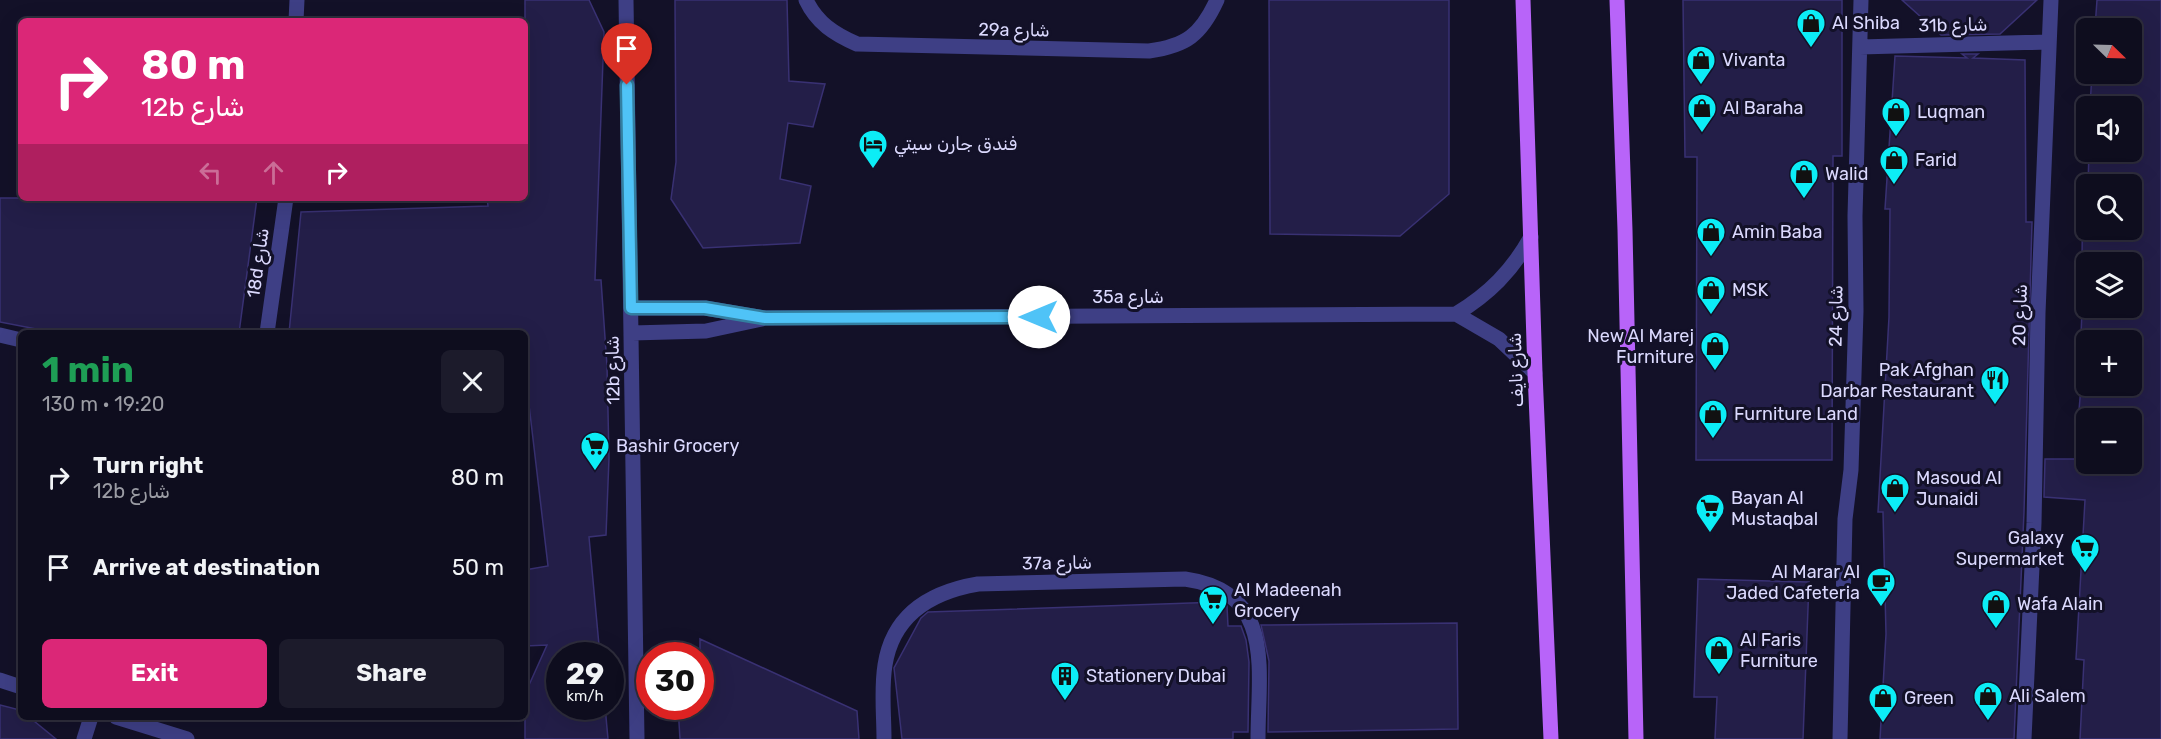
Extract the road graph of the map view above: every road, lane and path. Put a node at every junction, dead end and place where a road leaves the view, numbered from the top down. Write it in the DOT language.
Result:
graph roads {
  1 [pos="626,0"];
  2 [pos="806,0"];
  3 [pos="1217,0"];
  4 [pos="1523,0"];
  5 [pos="1617,0"];
  6 [pos="1861,0"];
  7 [pos="2051,0"];
  8 [pos="298,1"];
  9 [pos="296,18"];
  10 [pos="2048,42"];
  11 [pos="1860,46"];
  12 [pos="286,201"];
  13 [pos="1531,237"];
  14 [pos="631,308"];
  15 [pos="1456,314"];
  16 [pos="765,318"];
  17 [pos="267,330"];
  18 [pos="632,333"];
  19 [pos="0,334"];
  20 [pos="18,339"];
  21 [pos="1535,373"];
  22 [pos="0,680"];
  23 [pos="18,686"];
  24 [pos="90,720"];
  25 [pos="126,720"];
  26 [pos="84,739"];
  27 [pos="187,739"];
  28 [pos="637,739"];
  29 [pos="884,739"];
  30 [pos="1257,739"];
  31 [pos="1551,739"];
  32 [pos="1636,739"];
  33 [pos="1840,739"];
  34 [pos="2024,739"];
  1 -- 14 [label="street, 12b شارع"];
  2 -- 3 [label="street, 29a شارع"];
  4 -- 13 [label="main road, شارع نايف"];
  5 -- 32 [label="main road"];
  6 -- 11 [label="street, شارع 24"];
  7 -- 10 [label="street, شارع 20"];
  8 -- 9 [label="street"];
  10 -- 11 [label="street, 31b شارع"];
  10 -- 34 [label="street, شارع 20"];
  11 -- 33 [label="street, شارع 24"];
  12 -- 17 [label="street, 18d شارع"];
  13 -- 15 [label="street"];
  13 -- 21 [label="main road, شارع نايف"];
  14 -- 16 [label="street, 35a شارع"];
  14 -- 18 [label="street, 12b شارع"];
  15 -- 16 [label="street, 35a شارع"];
  15 -- 21 [label="street"];
  16 -- 18 [label="street, 35a شارع"];
  18 -- 28 [label="street, 12b شارع"];
  19 -- 20 [label="street"];
  21 -- 31 [label="main road, شارع نايف"];
  22 -- 23 [label="street"];
  24 -- 26 [label="street"];
  25 -- 27 [label="street"];
  29 -- 30 [label="street, 37a شارع"];
}
